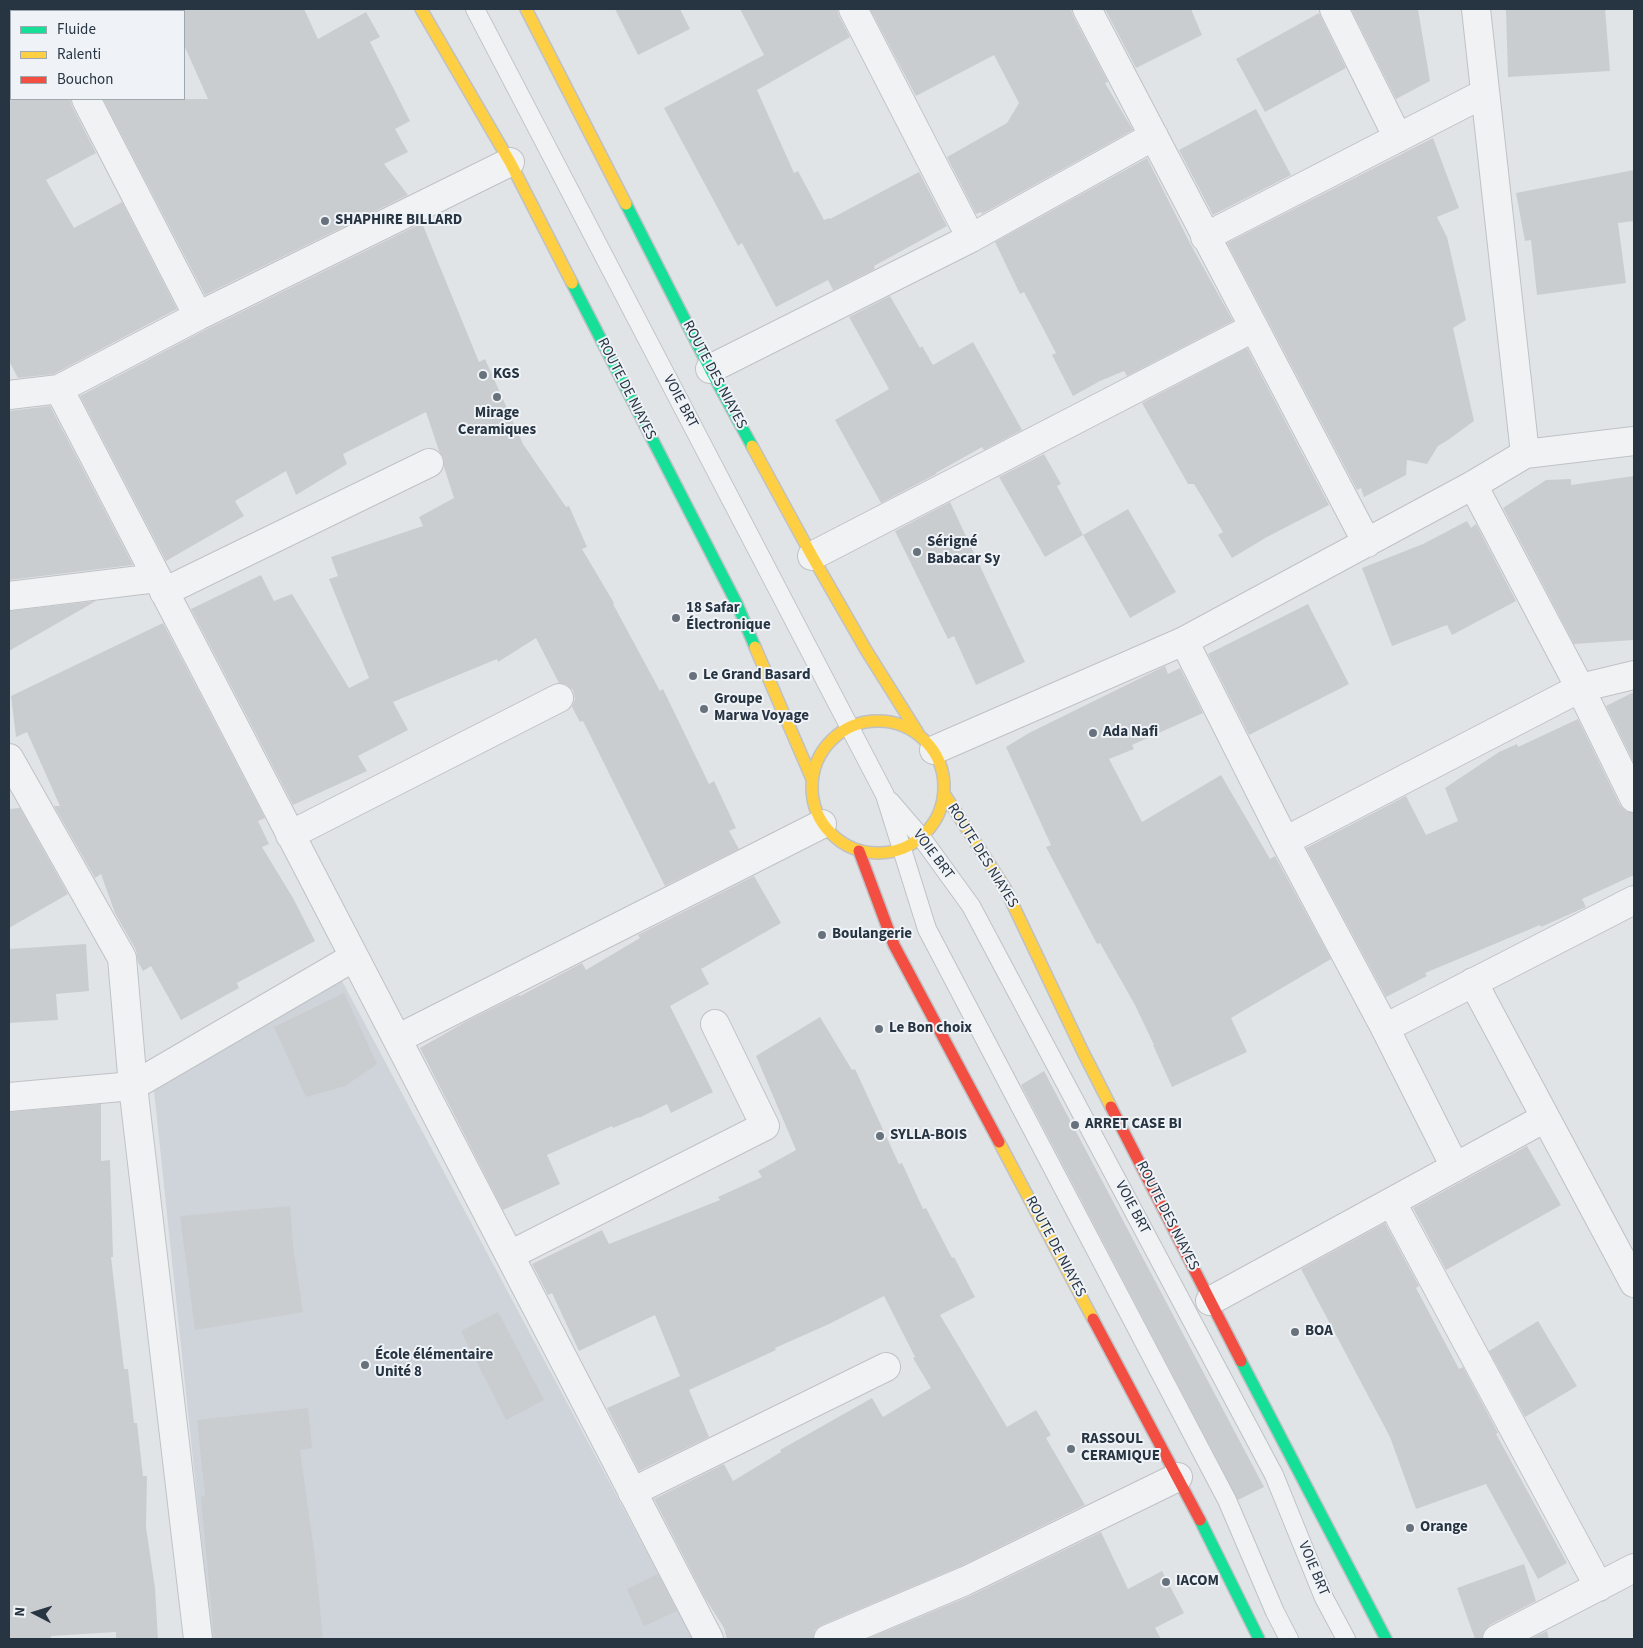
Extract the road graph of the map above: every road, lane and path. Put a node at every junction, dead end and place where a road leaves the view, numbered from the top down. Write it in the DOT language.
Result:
graph roads {
  1 [pos="421,9"];
  2 [pos="475,9"];
  3 [pos="526,9"];
  4 [pos="853,9"];
  5 [pos="1087,9"];
  6 [pos="1334,9"];
  7 [pos="1476,9"];
  8 [pos="1485,93"];
  9 [pos="87,100"];
  10 [pos="1154,136"];
  11 [pos="1398,138"];
  12 [pos="510,162"];
  13 [pos="1205,237"];
  14 [pos="971,238"];
  15 [pos="198,316"];
  16 [pos="1253,328"];
  17 [pos="710,368"];
  18 [pos="59,389"];
  19 [pos="9,395"];
  20 [pos="1634,441"];
  21 [pos="1525,454"];
  22 [pos="429,463"];
  23 [pos="1473,485"];
  24 [pos="1367,543"];
  25 [pos="812,556"];
  26 [pos="160,585"];
  27 [pos="9,596"];
  28 [pos="1184,641"];
  29 [pos="1634,676"];
  30 [pos="1580,688"];
  31 [pos="558,698"];
  32 [pos="848,725"];
  33 [pos="926,741"];
  34 [pos="9,758"];
  35 [pos="812,779"];
  36 [pos="885,795"];
  37 [pos="945,795"];
  38 [pos="1634,798"];
  39 [pos="822,824"];
  40 [pos="290,835"];
  41 [pos="921,837"];
  42 [pos="1285,841"];
  43 [pos="902,849"];
  44 [pos="859,851"];
  45 [pos="1634,900"];
  46 [pos="354,957"];
  47 [pos="1473,982"];
  48 [pos="715,1024"];
  49 [pos="1385,1028"];
  50 [pos="397,1039"];
  51 [pos="133,1086"];
  52 [pos="9,1098"];
  53 [pos="1545,1118"];
  54 [pos="1455,1167"];
  55 [pos="1392,1202"];
  56 [pos="510,1255"];
  57 [pos="1634,1283"];
  58 [pos="1210,1301"];
  59 [pos="886,1368"];
  60 [pos="1178,1477"];
  61 [pos="632,1492"];
  62 [pos="1634,1568"];
  63 [pos="1599,1587"];
  64 [pos="198,1639"];
  65 [pos="709,1639"];
  66 [pos="828,1639"];
  67 [pos="1259,1639"];
  68 [pos="1289,1639"];
  69 [pos="1346,1639"];
  70 [pos="1386,1639"];
  71 [pos="1497,1639"];
  1 -- 12 [label="main road, ROUTE DE NIAYES"];
  2 -- 32 [label="lane, VOIE BRT"];
  3 -- 17 [label="main road, ROUTE DES NIAYES"];
  4 -- 14 [label="street"];
  5 -- 10 [label="street"];
  6 -- 11 [label="street"];
  7 -- 8 [label="street"];
  8 -- 11 [label="street"];
  8 -- 21 [label="street"];
  9 -- 15 [label="street"];
  10 -- 13 [label="street"];
  10 -- 14 [label="street"];
  11 -- 13 [label="street"];
  12 -- 15 [label="street"];
  12 -- 35 [label="main road, ROUTE DE NIAYES"];
  13 -- 16 [label="street"];
  14 -- 17 [label="street"];
  15 -- 18 [label="street"];
  16 -- 24 [label="street"];
  16 -- 25 [label="street"];
  17 -- 25 [label="main road, ROUTE DES NIAYES"];
  18 -- 19 [label="street"];
  18 -- 26 [label="street"];
  20 -- 21 [label="street"];
  21 -- 23 [label="street"];
  22 -- 26 [label="street"];
  23 -- 24 [label="street"];
  23 -- 30 [label="street"];
  24 -- 28 [label="street"];
  25 -- 33 [label="main road, ROUTE DES NIAYES"];
  26 -- 27 [label="street"];
  26 -- 40 [label="street"];
  28 -- 33 [label="street"];
  28 -- 42 [label="street"];
  29 -- 30 [label="street"];
  30 -- 38 [label="street"];
  30 -- 42 [label="street"];
  31 -- 40 [label="street"];
  32 -- 33 [label="main road"];
  32 -- 35 [label="main road, ROUTE DE NIAYES"];
  32 -- 36 [label="lane, VOIE BRT"];
  33 -- 37 [label="main road, ROUTE DE NIAYES"];
  34 -- 51 [label="street"];
  35 -- 39 [label="main road, ROUTE DE NIAYES"];
  36 -- 41 [label="lane, VOIE BRT"];
  36 -- 43 [label="lane, VOIE BRT"];
  37 -- 41 [label="main road, ROUTE DE NIAYES"];
  37 -- 58 [label="main road, ROUTE DES NIAYES"];
  39 -- 44 [label="main road, ROUTE DE NIAYES"];
  39 -- 50 [label="street"];
  40 -- 46 [label="street"];
  41 -- 43 [label="main road, ROUTE DE NIAYES"];
  41 -- 69 [label="lane, VOIE BRT"];
  42 -- 49 [label="street"];
  43 -- 44 [label="main road, ROUTE DE NIAYES"];
  43 -- 68 [label="lane, VOIE BRT"];
  44 -- 60 [label="main road, ROUTE DE NIAYES"];
  45 -- 47 [label="street"];
  46 -- 50 [label="street"];
  46 -- 51 [label="street"];
  47 -- 49 [label="street"];
  47 -- 53 [label="street"];
  48 -- 56 [label="street"];
  49 -- 54 [label="street"];
  50 -- 56 [label="street"];
  51 -- 52 [label="street"];
  51 -- 64 [label="street"];
  53 -- 54 [label="street"];
  53 -- 57 [label="street"];
  54 -- 55 [label="street"];
  55 -- 58 [label="street"];
  55 -- 63 [label="street"];
  56 -- 61 [label="street"];
  58 -- 70 [label="main road, ROUTE DES NIAYES"];
  59 -- 61 [label="street"];
  60 -- 66 [label="street"];
  60 -- 67 [label="main road, ROUTE DE NIAYES"];
  61 -- 65 [label="street"];
  62 -- 63 [label="street"];
  63 -- 71 [label="street"];
}
